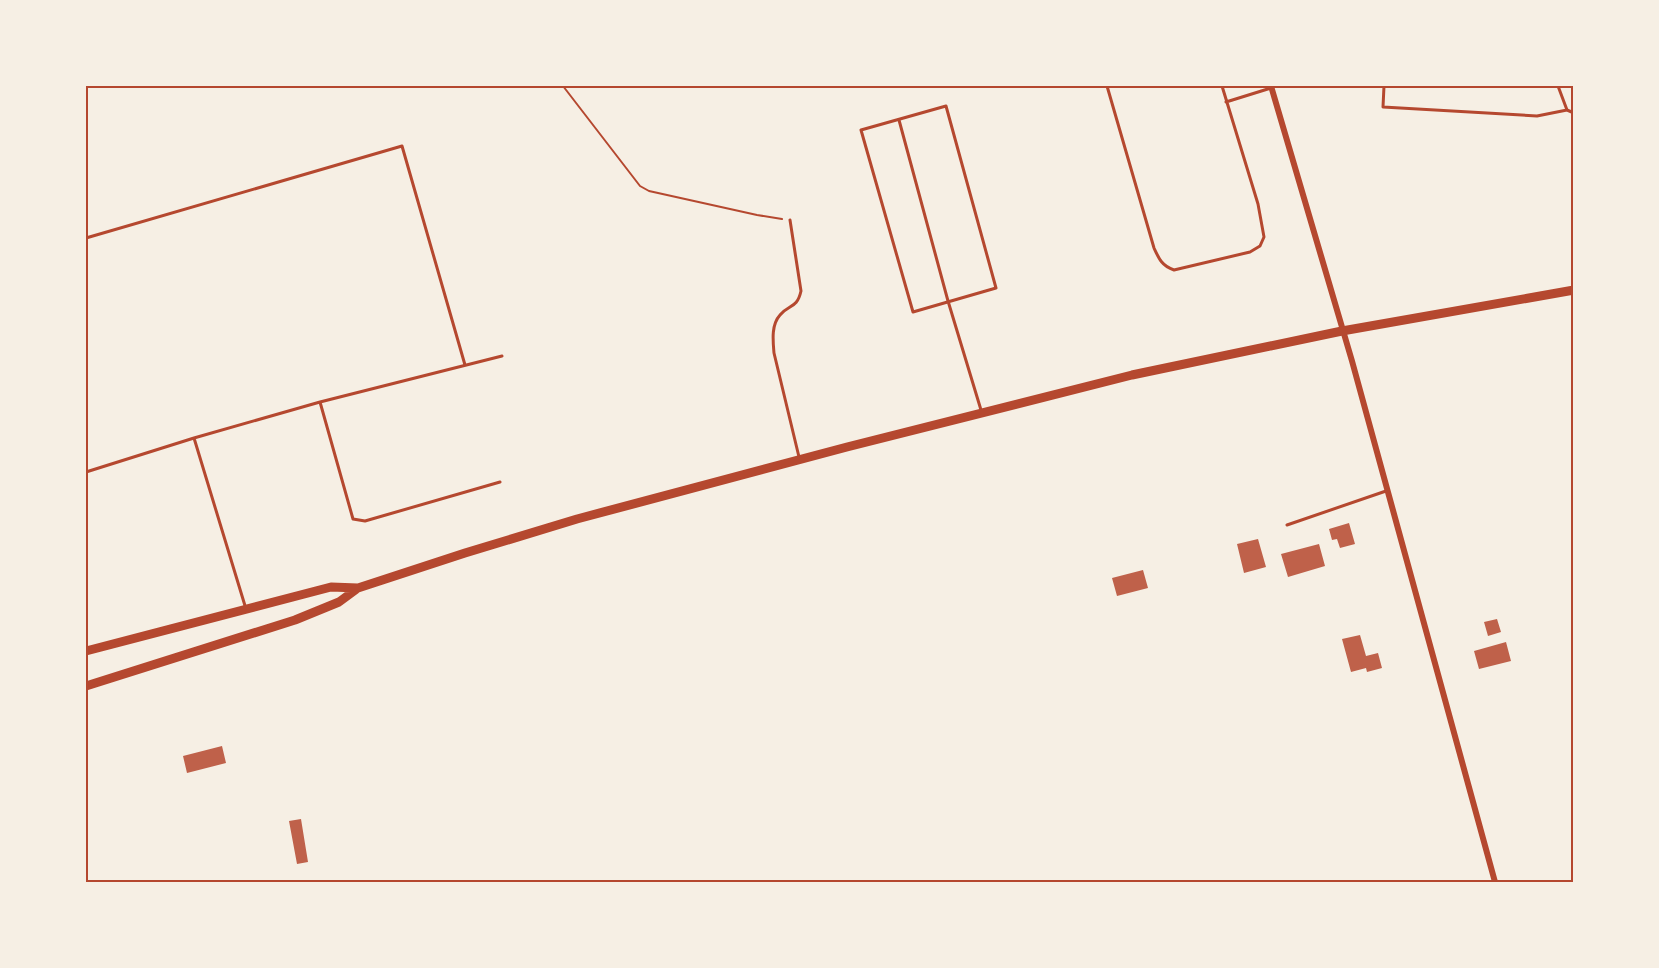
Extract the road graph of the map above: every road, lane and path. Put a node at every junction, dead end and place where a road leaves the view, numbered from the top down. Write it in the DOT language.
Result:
graph roads {
  1 [pos="563,86"];
  2 [pos="1107,86"];
  3 [pos="1222,86"];
  4 [pos="1384,86"];
  5 [pos="1558,86"];
  6 [pos="1271,87"];
  7 [pos="1226,102"];
  8 [pos="1567,110"];
  9 [pos="1574,113"];
  10 [pos="899,120"];
  11 [pos="790,220"];
  12 [pos="86,238"];
  13 [pos="1574,290"];
  14 [pos="948,301"];
  15 [pos="1342,331"];
  16 [pos="502,356"];
  17 [pos="465,365"];
  18 [pos="320,402"];
  19 [pos="981,411"];
  20 [pos="194,438"];
  21 [pos="800,459"];
  22 [pos="86,472"];
  23 [pos="500,482"];
  24 [pos="1388,490"];
  25 [pos="1287,525"];
  26 [pos="358,588"];
  27 [pos="246,609"];
  28 [pos="86,651"];
  29 [pos="86,686"];
  30 [pos="1495,882"];
  1 -- 11 [label="path"];
  2 -- 7 [label="lane"];
  3 -- 7 [label="lane"];
  4 -- 8 [label="lane"];
  5 -- 8 [label="lane"];
  6 -- 7 [label="lane"];
  6 -- 15 [label="street"];
  8 -- 9 [label="lane"];
  10 -- 14 [label="lane"];
  10 -- 14 [label="lane"];
  10 -- 14 [label="lane"];
  11 -- 21 [label="lane"];
  12 -- 17 [label="lane"];
  13 -- 15 [label="main road"];
  14 -- 19 [label="lane"];
  15 -- 19 [label="main road"];
  15 -- 24 [label="street"];
  16 -- 17 [label="lane"];
  17 -- 18 [label="lane"];
  18 -- 20 [label="lane"];
  18 -- 23 [label="lane"];
  19 -- 21 [label="main road"];
  20 -- 22 [label="lane"];
  20 -- 27 [label="lane"];
  21 -- 26 [label="main road"];
  24 -- 25 [label="lane"];
  24 -- 30 [label="street"];
  26 -- 27 [label="main road"];
  26 -- 29 [label="main road"];
  27 -- 28 [label="main road"];
}
